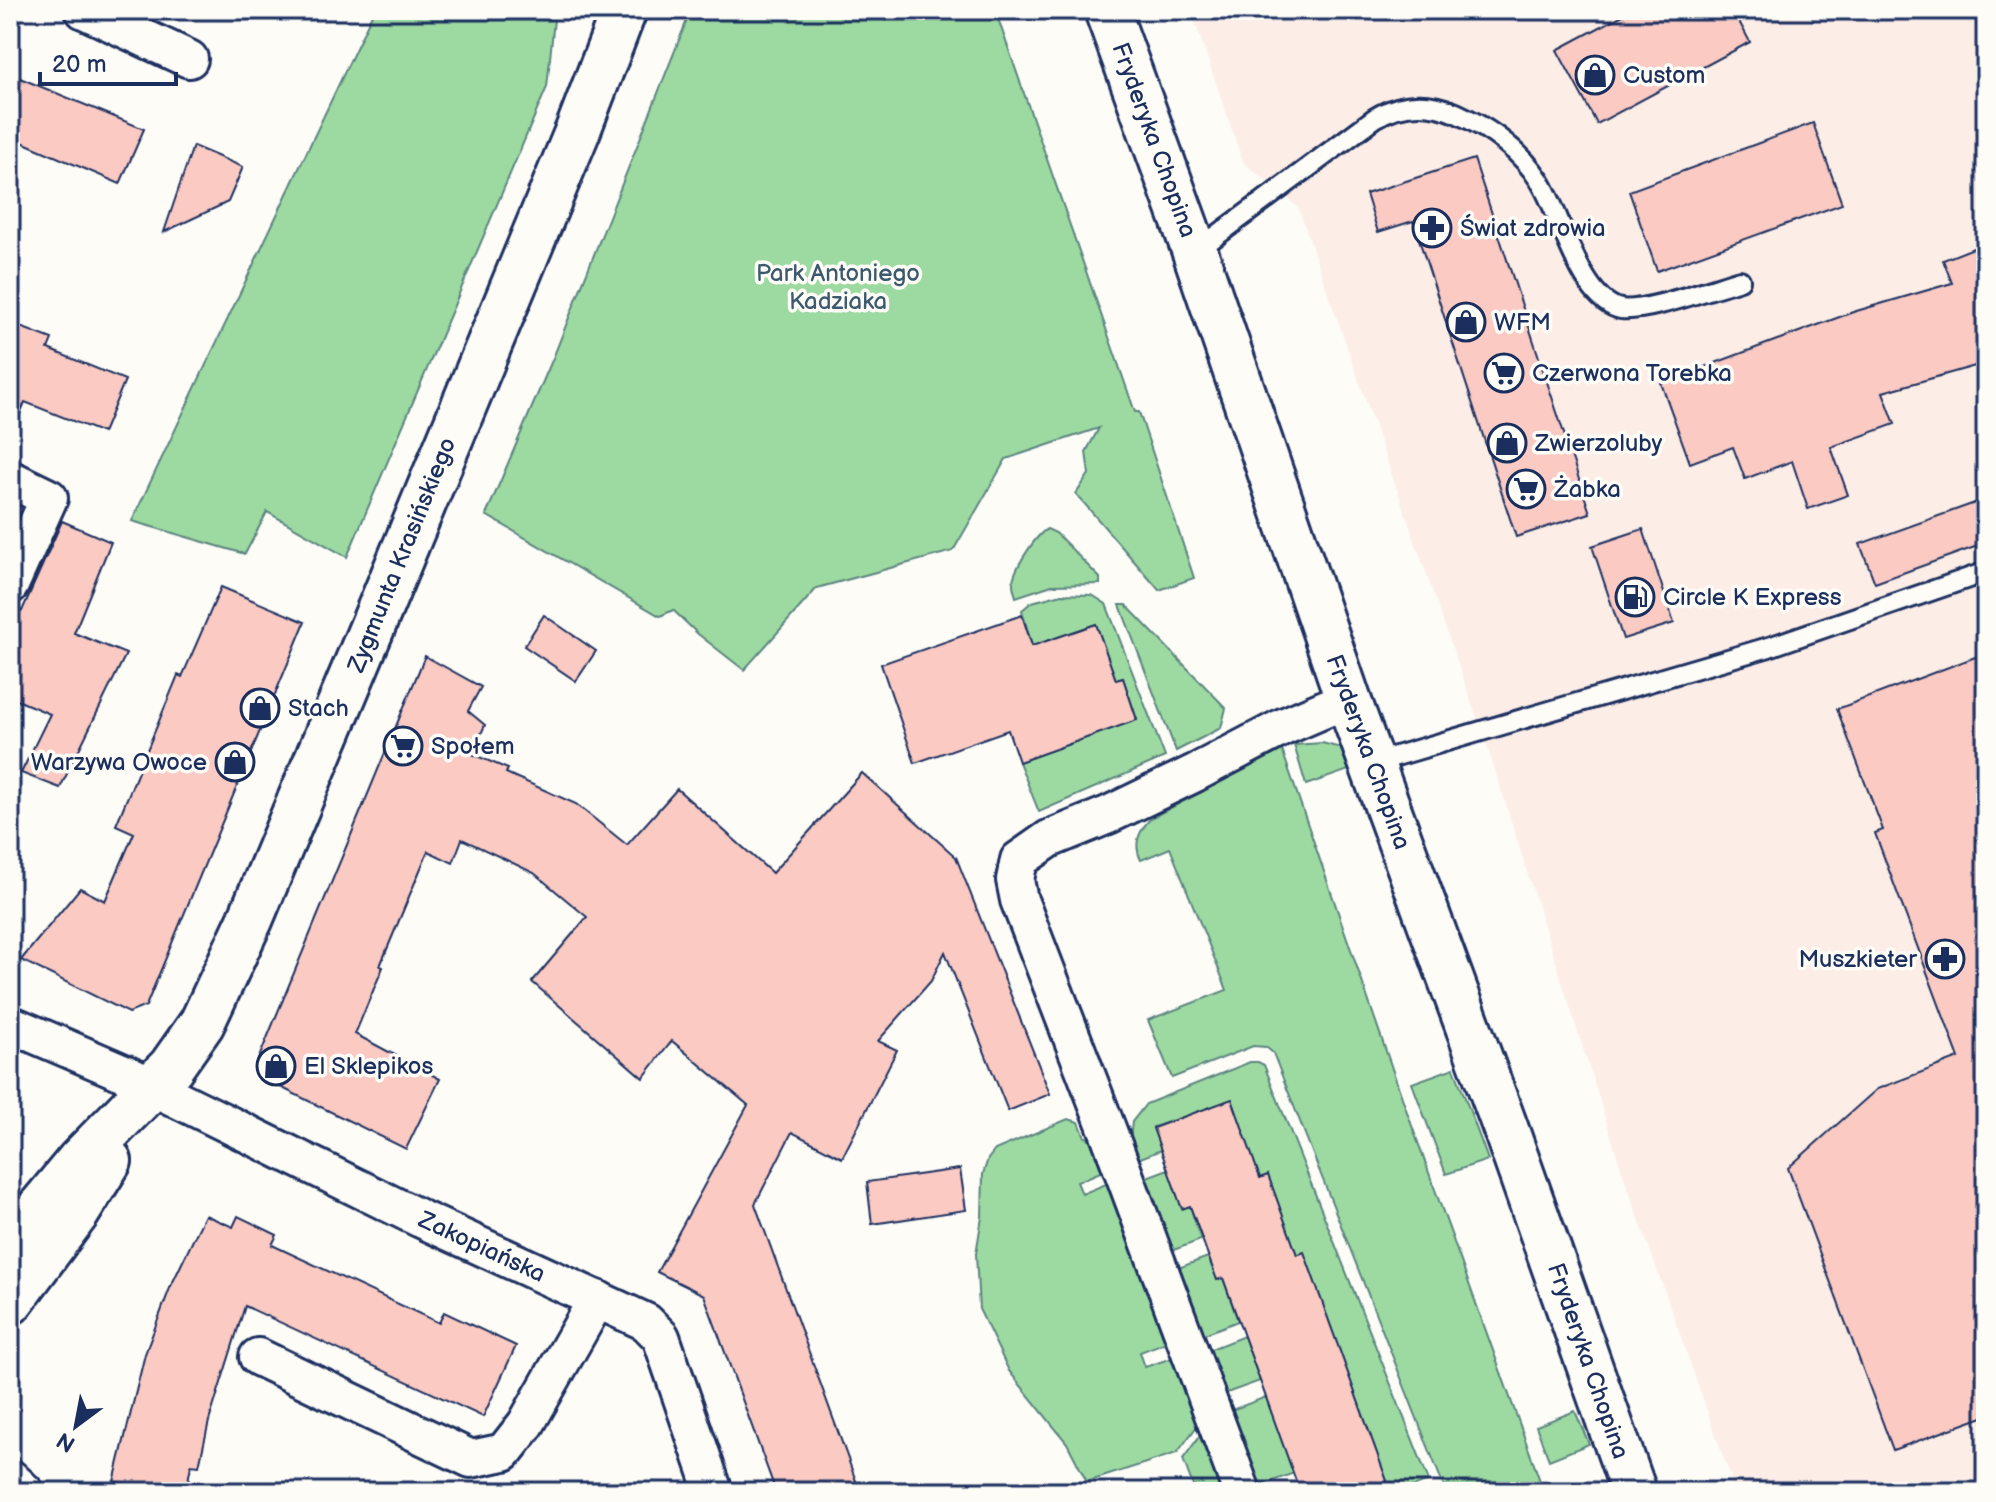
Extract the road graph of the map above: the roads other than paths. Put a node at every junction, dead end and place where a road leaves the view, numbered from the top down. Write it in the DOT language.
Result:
graph roads {
  1 [pos="84,10"];
  2 [pos="624,10"];
  3 [pos="1107,10"];
  4 [pos="189,59"];
  5 [pos="1195,252"];
  6 [pos="1740,280"];
  7 [pos="10,479"];
  8 [pos="1986,572"];
  9 [pos="10,585"];
  10 [pos="1348,699"];
  11 [pos="1372,763"];
  12 [pos="10,1024"];
  13 [pos="153,1087"];
  14 [pos="10,1244"];
  15 [pos="597,1299"];
  16 [pos="10,1302"];
  17 [pos="258,1357"];
  18 [pos="10,1478"];
  19 [pos="25,1492"];
  20 [pos="714,1492"];
  21 [pos="1242,1492"];
  22 [pos="1634,1492"];
  1 -- 4 [label="street"];
  2 -- 13 [label="street, Zygmunta Krasińskiego"];
  3 -- 5 [label="street, Fryderyka Chopina"];
  5 -- 6 [label="lane"];
  5 -- 10 [label="street, Fryderyka Chopina"];
  7 -- 9 [label="street"];
  8 -- 11 [label="lane"];
  10 -- 11 [label="street, Fryderyka Chopina"];
  10 -- 21 [label="street"];
  11 -- 22 [label="street, Fryderyka Chopina"];
  12 -- 13 [label="street, Zakopiańska"];
  13 -- 14 [label="street, Zygmunta Krasińskiego"];
  13 -- 15 [label="street, Zakopiańska"];
  13 -- 16 [label="street, Zygmunta Krasińskiego"];
  15 -- 17 [label="street"];
  15 -- 20 [label="street, Zakopiańska"];
  18 -- 19 [label="street"];
}
